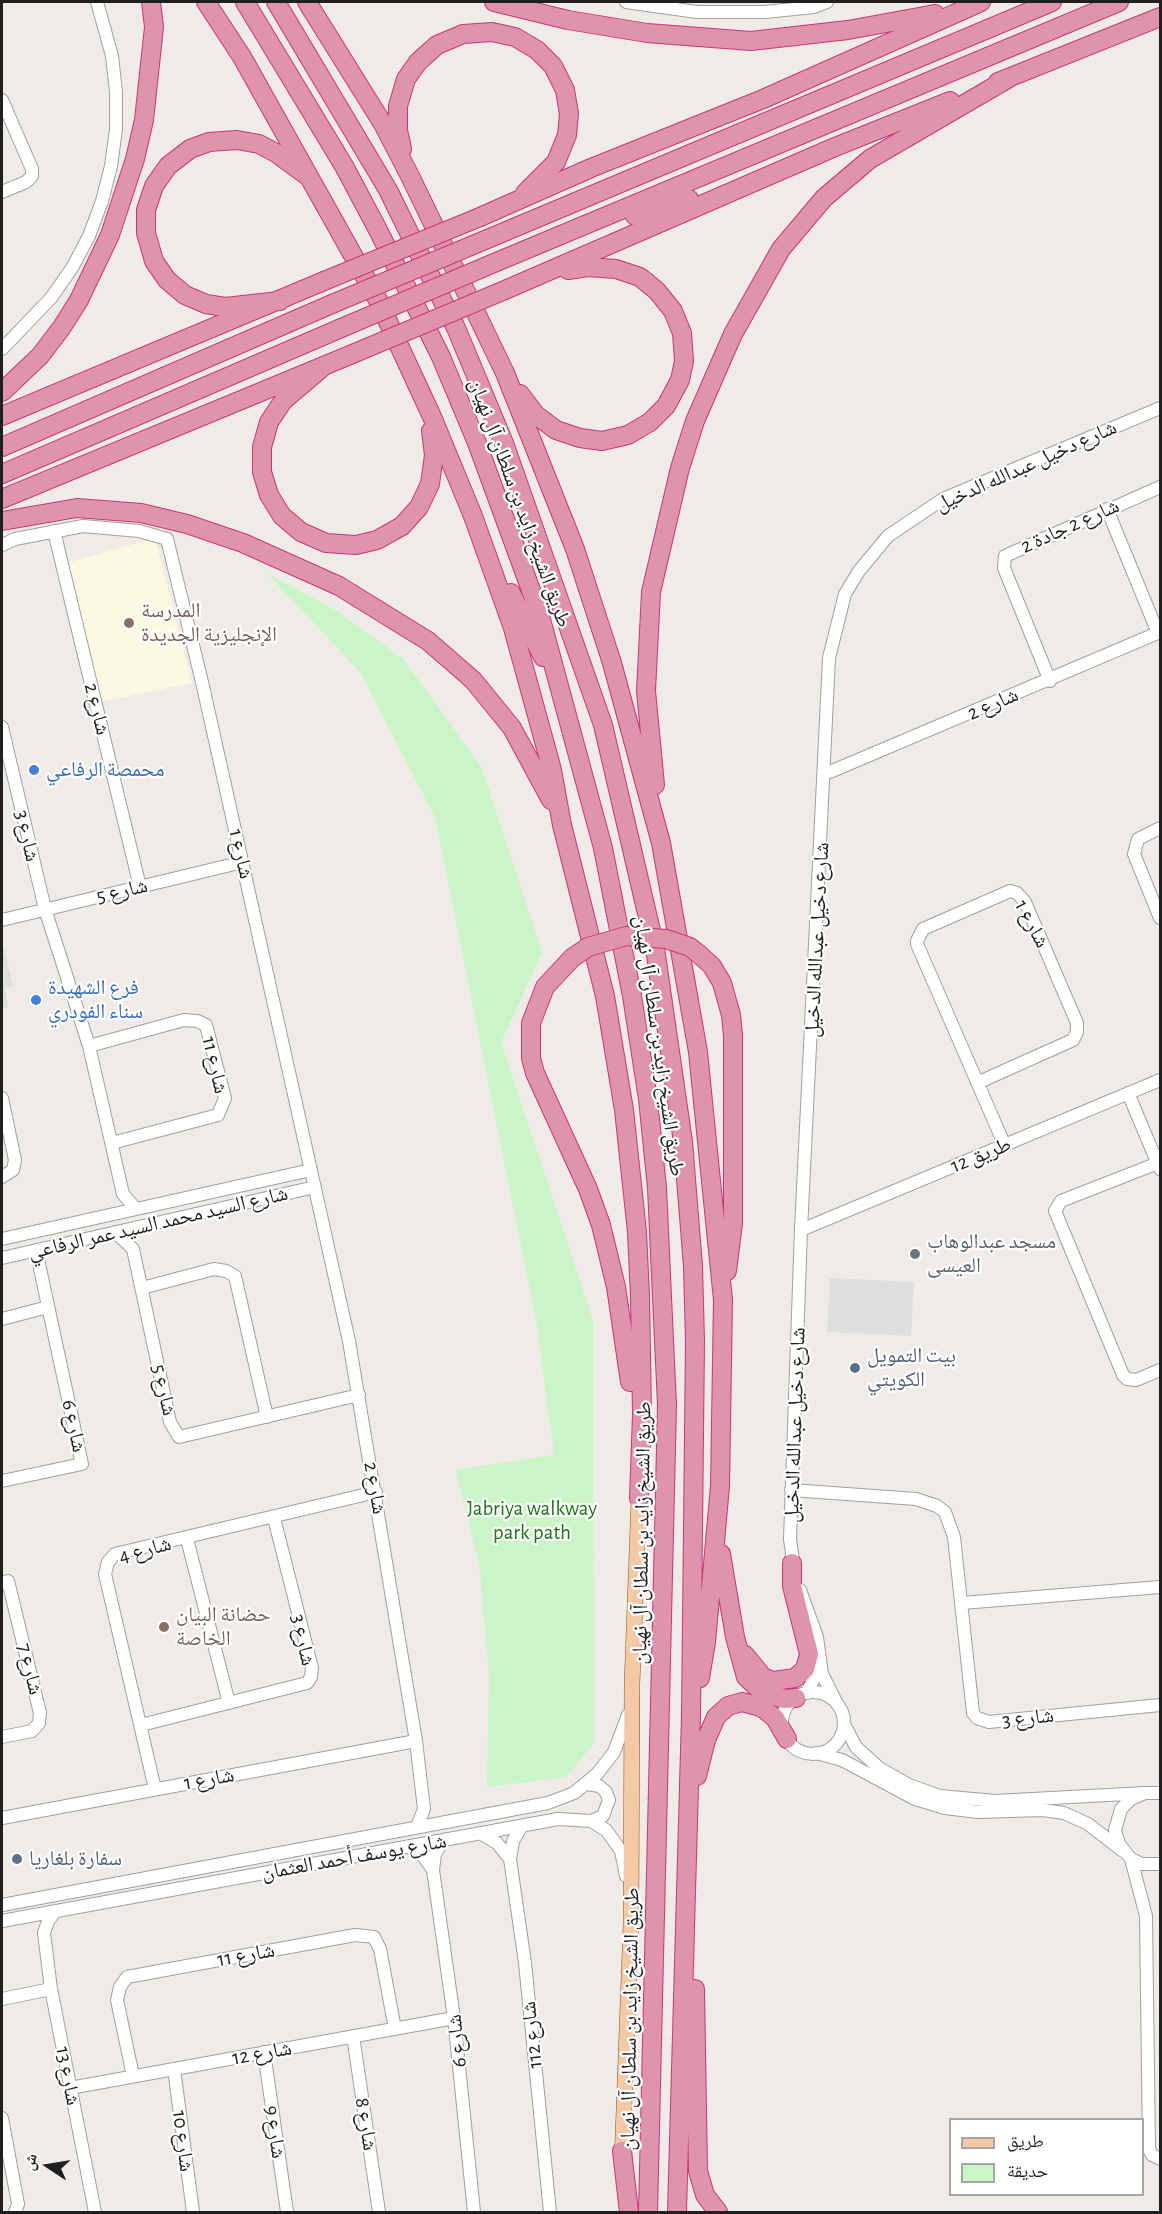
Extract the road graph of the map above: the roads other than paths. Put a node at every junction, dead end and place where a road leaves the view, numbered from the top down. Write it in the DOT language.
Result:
graph roads {
  1 [pos="97,2"];
  2 [pos="151,2"];
  3 [pos="206,2"];
  4 [pos="245,2"];
  5 [pos="276,2"];
  6 [pos="494,2"];
  7 [pos="626,2"];
  8 [pos="827,2"];
  9 [pos="981,2"];
  10 [pos="1052,2"];
  11 [pos="1119,2"];
  12 [pos="813,4"];
  13 [pos="308,5"];
  14 [pos="963,9"];
  15 [pos="1161,17"];
  16 [pos="1009,78"];
  17 [pos="763,99"];
  18 [pos="2,100"];
  19 [pos="835,147"];
  20 [pos="410,176"];
  21 [pos="312,180"];
  22 [pos="2,192"];
  23 [pos="512,204"];
  24 [pos="557,208"];
  25 [pos="582,227"];
  26 [pos="531,279"];
  27 [pos="280,300"];
  28 [pos="2,349"];
  29 [pos="323,367"];
  30 [pos="505,373"];
  31 [pos="203,388"];
  32 [pos="2,392"];
  33 [pos="427,406"];
  34 [pos="1161,408"];
  35 [pos="2,416"];
  36 [pos="2,447"];
  37 [pos="2,474"];
  38 [pos="31,486"];
  39 [pos="1161,486"];
  40 [pos="2,499"];
  41 [pos="1107,509"];
  42 [pos="473,516"];
  43 [pos="2,521"];
  44 [pos="54,531"];
  45 [pos="2,545"];
  46 [pos="1159,633"];
  47 [pos="1050,681"];
  48 [pos="562,695"];
  49 [pos="2,727"];
  50 [pos="825,774"];
  51 [pos="562,825"];
  52 [pos="1161,828"];
  53 [pos="661,843"];
  54 [pos="243,862"];
  55 [pos="140,888"];
  56 [pos="644,893"];
  57 [pos="45,909"];
  58 [pos="1161,918"];
  59 [pos="2,920"];
  60 [pos="89,1046"];
  61 [pos="1161,1080"];
  62 [pos="977,1083"];
  63 [pos="1128,1093"];
  64 [pos="2,1098"];
  65 [pos="701,1098"];
  66 [pos="112,1143"];
  67 [pos="1005,1146"];
  68 [pos="1159,1166"];
  69 [pos="311,1170"];
  70 [pos="2,1177"];
  71 [pos="315,1187"];
  72 [pos="123,1194"];
  73 [pos="135,1208"];
  74 [pos="116,1212"];
  75 [pos="83,1219"];
  76 [pos="142,1226"];
  77 [pos="801,1230"];
  78 [pos="116,1233"];
  79 [pos="2,1239"];
  80 [pos="2,1246"];
  81 [pos="133,1249"];
  82 [pos="36,1250"];
  83 [pos="2,1258"];
  84 [pos="142,1288"];
  85 [pos="723,1300"];
  86 [pos="48,1307"];
  87 [pos="2,1319"];
  88 [pos="1161,1370"];
  89 [pos="359,1395"];
  90 [pos="267,1417"];
  91 [pos="2,1481"];
  92 [pos="791,1490"];
  93 [pos="376,1492"];
  94 [pos="639,1498"];
  95 [pos="274,1518"];
  96 [pos="717,1528"];
  97 [pos="187,1539"];
  98 [pos="792,1563"];
  99 [pos="2,1583"];
  100 [pos="1161,1587"];
  101 [pos="962,1603"];
  102 [pos="735,1637"];
  103 [pos="819,1658"];
  104 [pos="632,1684"];
  105 [pos="801,1695"];
  106 [pos="229,1703"];
  107 [pos="837,1704"];
  108 [pos="1161,1705"];
  109 [pos="691,1715"];
  110 [pos="141,1725"];
  111 [pos="844,1725"];
  112 [pos="2,1737"];
  113 [pos="787,1738"];
  114 [pos="416,1741"];
  115 [pos="816,1753"];
  116 [pos="586,1784"];
  117 [pos="155,1789"];
  118 [pos="1145,1793"];
  119 [pos="1161,1793"];
  120 [pos="424,1809"];
  121 [pos="2,1818"];
  122 [pos="591,1821"];
  123 [pos="438,1823"];
  124 [pos="522,1826"];
  125 [pos="417,1827"];
  126 [pos="688,1828"];
  127 [pos="480,1833"];
  128 [pos="443,1841"];
  129 [pos="409,1847"];
  130 [pos="1127,1855"];
  131 [pos="510,1859"];
  132 [pos="686,1864"];
  133 [pos="1161,1864"];
  134 [pos="433,1870"];
  135 [pos="2,1905"];
  136 [pos="55,1912"];
  137 [pos="20,1918"];
  138 [pos="2,1921"];
  139 [pos="631,1923"];
  140 [pos="45,1939"];
  141 [pos="51,1989"];
  142 [pos="2,1999"];
  143 [pos="454,2018"];
  144 [pos="395,2029"];
  145 [pos="353,2036"];
  146 [pos="264,2052"];
  147 [pos="174,2069"];
  148 [pos="133,2076"];
  149 [pos="70,2088"];
  150 [pos="2,2118"];
  151 [pos="622,2151"];
  152 [pos="1161,2159"];
  153 [pos="15,2212"];
  154 [pos="95,2212"];
  155 [pos="193,2212"];
  156 [pos="286,2212"];
  157 [pos="379,2212"];
  158 [pos="474,2212"];
  159 [pos="550,2212"];
  160 [pos="621,2212"];
  161 [pos="629,2212"];
  162 [pos="648,2212"];
  163 [pos="677,2212"];
  164 [pos="718,2212"];
  1 -- 28 [label="street"];
  2 -- 32 [label="highway"];
  3 -- 21 [label="highway"];
  4 -- 48 [label="highway, طريق الشيخ زايد بن سلطان آل نهيان"];
  5 -- 56 [label="highway, طريق الشيخ زايد بن سلطان آل نهيان"];
  6 -- 14 [label="highway"];
  7 -- 12 [label="street"];
  8 -- 12 [label="street"];
  9 -- 14 [label="highway"];
  10 -- 24 [label="highway"];
  11 -- 25 [label="highway"];
  13 -- 20 [label="highway"];
  14 -- 17 [label="highway"];
  15 -- 16 [label="highway"];
  16 -- 19 [label="highway"];
  16 -- 53 [label="highway"];
  17 -- 23 [label="highway"];
  17 -- 24 [label="highway"];
  18 -- 22 [label="street"];
  19 -- 25 [label="highway"];
  19 -- 26 [label="highway"];
  20 -- 23 [label="highway"];
  20 -- 30 [label="highway"];
  21 -- 27 [label="highway"];
  21 -- 33 [label="highway"];
  23 -- 27 [label="highway, bridge"];
  24 -- 36 [label="highway, bridge"];
  25 -- 31 [label="highway, bridge"];
  26 -- 29 [label="highway, bridge"];
  26 -- 30 [label="highway"];
  27 -- 35 [label="highway"];
  29 -- 33 [label="highway"];
  29 -- 38 [label="highway"];
  30 -- 53 [label="highway"];
  31 -- 37 [label="highway"];
  31 -- 38 [label="highway"];
  33 -- 42 [label="highway"];
  34 -- 50 [label="street, شارع دخيل عبدالله الدخيل"];
  38 -- 40 [label="highway"];
  39 -- 41 [label="street, شارع 2 جادة 2"];
  41 -- 46 [label="street"];
  41 -- 47 [label="street, شارع 2 جادة 2"];
  42 -- 48 [label="highway"];
  42 -- 51 [label="highway"];
  43 -- 51 [label="highway"];
  44 -- 45 [label="street"];
  44 -- 54 [label="street, شارع 1"];
  44 -- 55 [label="street, شارع 2"];
  46 -- 47 [label="street, شارع 2"];
  47 -- 50 [label="street, شارع 2"];
  48 -- 162 [label="highway, طريق الشيخ زايد بن سلطان آل نهيان"];
  49 -- 57 [label="street, شارع 3"];
  50 -- 77 [label="street, شارع دخيل عبدالله الدخيل"];
  51 -- 94 [label="highway"];
  52 -- 58 [label="street"];
  53 -- 65 [label="highway"];
  54 -- 55 [label="street, شارع 5"];
  54 -- 69 [label="street, شارع 1"];
  55 -- 57 [label="street, شارع 5"];
  56 -- 65 [label="highway"];
  56 -- 109 [label="highway, طريق الشيخ زايد بن سلطان آل نهيان"];
  57 -- 59 [label="street, شارع 5"];
  57 -- 60 [label="street"];
  60 -- 66 [label="street"];
  60 -- 66 [label="street, شارع 11"];
  61 -- 63 [label="street, طريق 12"];
  62 -- 62 [label="street, شارع 1"];
  62 -- 67 [label="street, شارع 1"];
  63 -- 67 [label="street, طريق 12"];
  63 -- 68 [label="street"];
  64 -- 70 [label="street"];
  65 -- 85 [label="highway"];
  66 -- 72 [label="street"];
  67 -- 77 [label="street, طريق 12"];
  68 -- 88 [label="street"];
  69 -- 71 [label="street, شارع 2"];
  69 -- 73 [label="street, شارع السيد محمد السيد عمر الرفاعي"];
  71 -- 76 [label="street, شارع السيد محمد السيد عمر الرفاعي"];
  71 -- 89 [label="street, شارع 2"];
  72 -- 73 [label="street"];
  72 -- 74 [label="street"];
  73 -- 74 [label="street, شارع السيد محمد السيد عمر الرفاعي"];
  74 -- 75 [label="street, شارع السيد محمد السيد عمر الرفاعي"];
  75 -- 79 [label="street, شارع السيد محمد السيد عمر الرفاعي"];
  75 -- 80 [label="street"];
  76 -- 78 [label="street, شارع السيد محمد السيد عمر الرفاعي"];
  76 -- 81 [label="street"];
  77 -- 92 [label="street, شارع دخيل عبدالله الدخيل"];
  78 -- 81 [label="street"];
  78 -- 82 [label="street, شارع السيد محمد السيد عمر الرفاعي"];
  81 -- 84 [label="street, شارع 5"];
  82 -- 83 [label="street, شارع السيد محمد السيد عمر الرفاعي"];
  82 -- 86 [label="street, شارع 6"];
  84 -- 90 [label="street"];
  84 -- 90 [label="street, شارع 5"];
  85 -- 94 [label="highway, bridge"];
  85 -- 96 [label="highway"];
  86 -- 87 [label="street"];
  86 -- 91 [label="street, شارع 6"];
  89 -- 90 [label="street, شارع 5"];
  89 -- 93 [label="street, شارع 2"];
  92 -- 98 [label="street, شارع دخيل عبدالله الدخيل"];
  92 -- 101 [label="street, شارع 3"];
  93 -- 95 [label="street, شارع 4"];
  93 -- 114 [label="street, شارع 2"];
  94 -- 104 [label="main road"];
  95 -- 97 [label="street, شارع 4"];
  95 -- 106 [label="street, شارع 3"];
  96 -- 102 [label="highway"];
  96 -- 109 [label="highway"];
  97 -- 106 [label="street"];
  97 -- 110 [label="street, شارع 4"];
  98 -- 102 [label="highway"];
  98 -- 103 [label="street, شارع دخيل عبدالله الدخيل"];
  99 -- 112 [label="street, شارع 7"];
  100 -- 101 [label="street"];
  101 -- 108 [label="street, شارع 3"];
  102 -- 105 [label="highway"];
  103 -- 105 [label="street, شارع دخيل عبدالله الدخيل"];
  103 -- 107 [label="street, شارع دخيل عبدالله الدخيل"];
  104 -- 116 [label="street, شارع يوسف أحمد العثمان"];
  104 -- 139 [label="main road"];
  105 -- 107 [label="street"];
  105 -- 113 [label="street"];
  106 -- 110 [label="street, شارع 3"];
  107 -- 111 [label="street"];
  109 -- 126 [label="highway, طريق الشيخ زايد بن سلطان آل نهيان"];
  110 -- 117 [label="street, شارع 4"];
  111 -- 115 [label="street"];
  111 -- 118 [label="street"];
  113 -- 115 [label="street"];
  113 -- 126 [label="highway"];
  114 -- 117 [label="street, شارع 1"];
  114 -- 120 [label="street, شارع 2"];
  115 -- 130 [label="street"];
  116 -- 122 [label="street"];
  116 -- 123 [label="street, شارع يوسف أحمد العثمان"];
  117 -- 121 [label="street, شارع 1"];
  118 -- 119 [label="street"];
  118 -- 130 [label="street"];
  120 -- 123 [label="street"];
  120 -- 125 [label="street, شارع 2"];
  122 -- 124 [label="street, شارع يوسف أحمد العثمان"];
  122 -- 139 [label="street"];
  123 -- 125 [label="street, شارع يوسف أحمد العثمان"];
  124 -- 127 [label="street, شارع يوسف أحمد العثمان"];
  124 -- 131 [label="street, شارع 112"];
  125 -- 135 [label="street, شارع يوسف أحمد العثمان"];
  126 -- 132 [label="highway, طريق الشيخ زايد بن سلطان آل نهيان"];
  127 -- 128 [label="street, شارع يوسف أحمد العثمان"];
  127 -- 131 [label="street"];
  128 -- 129 [label="street, شارع يوسف أحمد العثمان"];
  128 -- 134 [label="street, شارع 6"];
  129 -- 134 [label="street"];
  129 -- 136 [label="street, شارع يوسف أحمد العثمان"];
  130 -- 133 [label="street"];
  130 -- 152 [label="street"];
  131 -- 159 [label="street, شارع 112"];
  132 -- 163 [label="highway, طريق الشيخ زايد بن سلطان آل نهيان"];
  132 -- 164 [label="highway"];
  134 -- 143 [label="street, شارع 6"];
  136 -- 137 [label="street, شارع يوسف أحمد العثمان"];
  136 -- 140 [label="street, شارع 13"];
  137 -- 138 [label="street, شارع يوسف أحمد العثمان"];
  137 -- 140 [label="street"];
  139 -- 151 [label="main road"];
  140 -- 141 [label="street, شارع 13"];
  141 -- 142 [label="street"];
  141 -- 149 [label="street, شارع 13"];
  143 -- 144 [label="street, شارع 12"];
  143 -- 158 [label="street, شارع 6"];
  144 -- 145 [label="street, شارع 12"];
  144 -- 148 [label="street, شارع 11"];
  145 -- 146 [label="street, شارع 12"];
  145 -- 157 [label="street, شارع 8"];
  146 -- 147 [label="street, شارع 12"];
  146 -- 156 [label="street, شارع 9"];
  147 -- 148 [label="street, شارع 12"];
  147 -- 155 [label="street, شارع 10"];
  148 -- 149 [label="street, شارع 12"];
  149 -- 154 [label="street, شارع 13"];
  150 -- 153 [label="street"];
  151 -- 160 [label="main road"];
  151 -- 161 [label="highway"];
}
